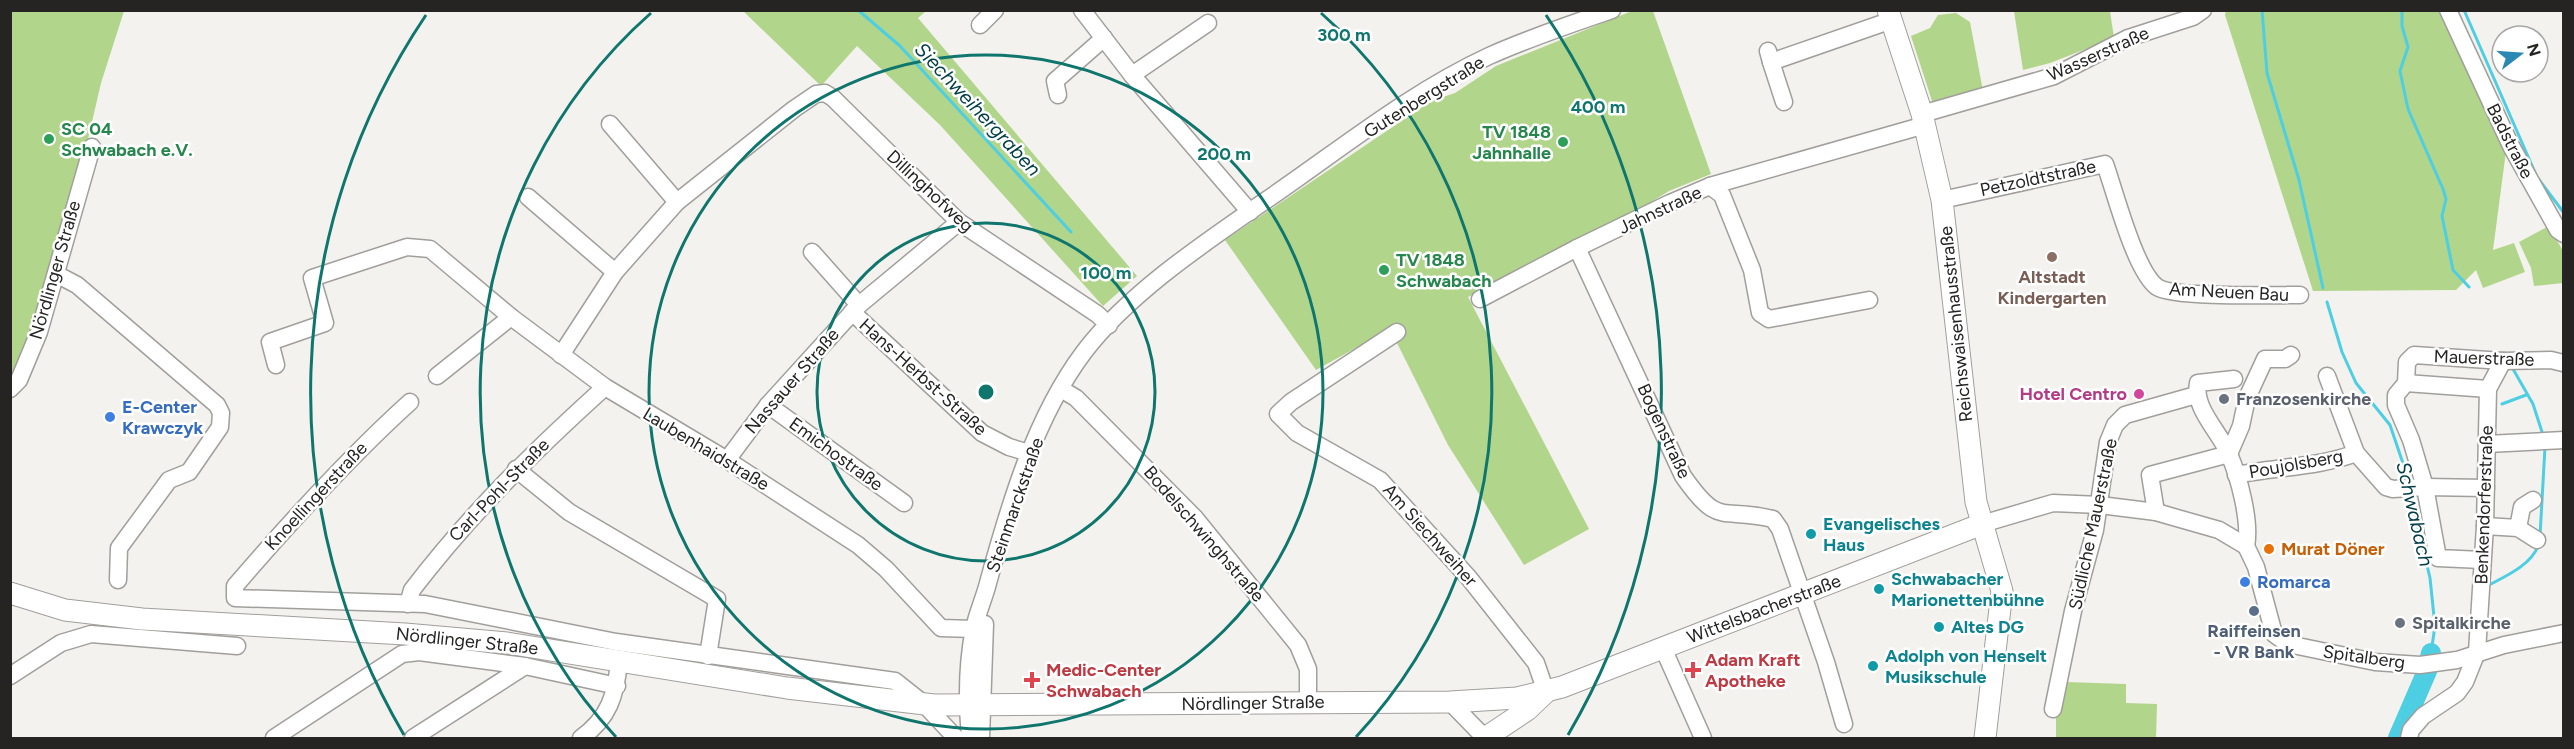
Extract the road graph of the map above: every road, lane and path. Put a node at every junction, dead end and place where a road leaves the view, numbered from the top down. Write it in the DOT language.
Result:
graph roads {
  1 [pos="995,10"];
  2 [pos="1082,10"];
  3 [pos="1612,10"];
  4 [pos="2203,10"];
  5 [pos="2448,10"];
  6 [pos="1890,16"];
  7 [pos="1208,23"];
  8 [pos="980,25"];
  9 [pos="1104,38"];
  10 [pos="1132,75"];
  11 [pos="1058,95"];
  12 [pos="1784,102"];
  13 [pos="1924,120"];
  14 [pos="610,124"];
  15 [pos="92,147"];
  16 [pos="1710,186"];
  17 [pos="528,197"];
  18 [pos="1942,200"];
  19 [pos="677,202"];
  20 [pos="1250,212"];
  21 [pos="959,222"];
  22 [pos="2564,234"];
  23 [pos="1577,248"];
  24 [pos="812,252"];
  25 [pos="615,272"];
  26 [pos="56,274"];
  27 [pos="2158,288"];
  28 [pos="2300,295"];
  29 [pos="1480,299"];
  30 [pos="1869,300"];
  31 [pos="855,308"];
  32 [pos="510,317"];
  33 [pos="1109,325"];
  34 [pos="1397,332"];
  35 [pos="561,355"];
  36 [pos="2291,355"];
  37 [pos="2503,361"];
  38 [pos="2563,363"];
  39 [pos="276,365"];
  40 [pos="437,376"];
  41 [pos="2327,376"];
  42 [pos="2234,378"];
  43 [pos="2406,383"];
  44 [pos="605,387"];
  45 [pos="10,389"];
  46 [pos="1061,389"];
  47 [pos="2488,389"];
  48 [pos="2196,395"];
  49 [pos="410,402"];
  50 [pos="768,405"];
  51 [pos="2551,441"];
  52 [pos="2487,444"];
  53 [pos="1029,453"];
  54 [pos="2356,453"];
  55 [pos="2229,454"];
  56 [pos="727,460"];
  57 [pos="516,469"];
  58 [pos="2236,476"];
  59 [pos="2422,487"];
  60 [pos="2486,488"];
  61 [pos="2533,500"];
  62 [pos="904,503"];
  63 [pos="2100,506"];
  64 [pos="2156,512"];
  65 [pos="1982,524"];
  66 [pos="2485,526"];
  67 [pos="2518,528"];
  68 [pos="2537,540"];
  69 [pos="2246,546"];
  70 [pos="2482,560"];
  71 [pos="118,580"];
  72 [pos="10,593"];
  73 [pos="1802,595"];
  74 [pos="236,598"];
  75 [pos="984,599"];
  76 [pos="408,604"];
  77 [pos="974,629"];
  78 [pos="2564,633"];
  79 [pos="237,646"];
  80 [pos="1663,648"];
  81 [pos="2477,652"];
  82 [pos="708,656"];
  83 [pos="620,661"];
  84 [pos="525,666"];
  85 [pos="10,676"];
  86 [pos="617,686"];
  87 [pos="1546,692"];
  88 [pos="1450,702"];
  89 [pos="1308,703"];
  90 [pos="924,704"];
  91 [pos="975,706"];
  92 [pos="2054,709"];
  93 [pos="1844,723"];
  94 [pos="274,738"];
  95 [pos="414,738"];
  96 [pos="581,738"];
  97 [pos="956,738"];
  98 [pos="970,738"];
  99 [pos="981,738"];
  100 [pos="1485,738"];
  101 [pos="1703,738"];
  102 [pos="1985,738"];
  103 [pos="2409,738"];
  1 -- 8 [label="street"];
  2 -- 9 [label="street"];
  3 -- 20 [label="street, Gutenbergstraße"];
  4 -- 13 [label="street, Wasserstraße"];
  5 -- 22 [label="street, Badstraße"];
  6 -- 12 [label="street"];
  6 -- 13 [label="main road, Reichswaisenhausstraße"];
  7 -- 10 [label="street"];
  9 -- 10 [label="street"];
  9 -- 11 [label="street"];
  10 -- 20 [label="street"];
  13 -- 16 [label="street"];
  13 -- 18 [label="main road, Reichswaisenhausstraße"];
  14 -- 19 [label="street"];
  15 -- 26 [label="street, Nördlinger Straße"];
  16 -- 23 [label="street, Jahnstraße"];
  16 -- 30 [label="street, Jahnstraße"];
  17 -- 25 [label="street"];
  18 -- 27 [label="street, Petzoldtstraße"];
  18 -- 65 [label="main road, Reichswaisenhausstraße"];
  19 -- 21 [label="street, Dillinghofweg"];
  19 -- 25 [label="street"];
  20 -- 33 [label="street, Steinmarckstraße"];
  21 -- 31 [label="street, Nassauer Straße"];
  21 -- 33 [label="street, Dillinghofweg"];
  23 -- 29 [label="street, Jahnstraße"];
  23 -- 73 [label="street, Bogenstraße"];
  24 -- 31 [label="street"];
  25 -- 35 [label="street"];
  26 -- 45 [label="street, Nördlinger Straße"];
  26 -- 71 [label="street"];
  27 -- 28 [label="street, Am Neuen Bau"];
  31 -- 50 [label="street, Nassauer Straße"];
  31 -- 53 [label="street, Hans-Herbst-Straße"];
  32 -- 35 [label="street, Laubenhaidstraße"];
  32 -- 39 [label="street, Laubenhaidstraße"];
  32 -- 40 [label="street"];
  33 -- 46 [label="street, Steinmarckstraße"];
  34 -- 87 [label="street, Am Siechweiher"];
  35 -- 44 [label="street, Laubenhaidstraße"];
  36 -- 55 [label="street"];
  37 -- 38 [label="street, Mauerstraße"];
  37 -- 43 [label="street, Mauerstraße"];
  37 -- 47 [label="street, Benkendorferstraße"];
  41 -- 54 [label="street"];
  42 -- 48 [label="street"];
  43 -- 47 [label="street"];
  43 -- 59 [label="street"];
  44 -- 56 [label="street, Laubenhaidstraße"];
  44 -- 57 [label="street, Carl-Pohl-Straße"];
  46 -- 53 [label="street, Steinmarckstraße"];
  46 -- 89 [label="street, Bodelschwinghstraße"];
  47 -- 52 [label="street, Benkendorferstraße"];
  48 -- 55 [label="street"];
  48 -- 63 [label="street, Südliche Mauerstraße"];
  49 -- 74 [label="street, Knoellingerstraße"];
  50 -- 56 [label="street, Nassauer Straße"];
  50 -- 62 [label="street, Emichostraße"];
  51 -- 52 [label="street"];
  52 -- 60 [label="street, Benkendorferstraße"];
  53 -- 75 [label="street, Steinmarckstraße"];
  54 -- 58 [label="street, Poujolsberg"];
  54 -- 59 [label="street"];
  55 -- 58 [label="street"];
  55 -- 64 [label="street"];
  56 -- 77 [label="street, Laubenhaidstraße"];
  57 -- 76 [label="street, Carl-Pohl-Straße"];
  57 -- 82 [label="street"];
  58 -- 69 [label="street"];
  59 -- 60 [label="street"];
  59 -- 70 [label="street"];
  60 -- 66 [label="street, Benkendorferstraße"];
  61 -- 67 [label="street"];
  63 -- 64 [label="street"];
  63 -- 65 [label="street"];
  63 -- 92 [label="street, Südliche Mauerstraße"];
  64 -- 69 [label="street"];
  65 -- 73 [label="main road, Wittelsbacherstraße"];
  65 -- 102 [label="main road, Reichswaisenhausstraße"];
  66 -- 67 [label="street"];
  66 -- 70 [label="street, Benkendorferstraße"];
  67 -- 68 [label="street"];
  69 -- 81 [label="street, Spitalberg"];
  70 -- 81 [label="street, Benkendorferstraße"];
  72 -- 83 [label="main road, Nördlinger Straße"];
  73 -- 80 [label="main road, Wittelsbacherstraße"];
  73 -- 93 [label="street"];
  74 -- 76 [label="street, Nördlinger Straße"];
  75 -- 77 [label="street, Steinmarckstraße"];
  75 -- 91 [label="street, Steinmarckstraße"];
  76 -- 82 [label="street, Nördlinger Straße"];
  77 -- 91 [label="street, Steinmarckstraße"];
  78 -- 81 [label="street, Spitalberg"];
  79 -- 85 [label="street"];
  80 -- 87 [label="main road, Wittelsbacherstraße"];
  80 -- 101 [label="street"];
  81 -- 103 [label="street, Benkendorferstraße"];
  82 -- 90 [label="street, Nördlinger Straße"];
  83 -- 86 [label="street"];
  83 -- 90 [label="main road, Nördlinger Straße"];
  84 -- 86 [label="street"];
  84 -- 94 [label="street"];
  84 -- 95 [label="street"];
  86 -- 96 [label="street"];
  87 -- 88 [label="main road, Nördlinger Straße"];
  87 -- 100 [label="main road"];
  88 -- 89 [label="main road, Nördlinger Straße"];
  88 -- 100 [label="street"];
  89 -- 91 [label="main road, Nördlinger Straße"];
  90 -- 91 [label="main road, Nördlinger Straße"];
  90 -- 97 [label="street"];
  91 -- 98 [label="street"];
  91 -- 99 [label="street"];
}
